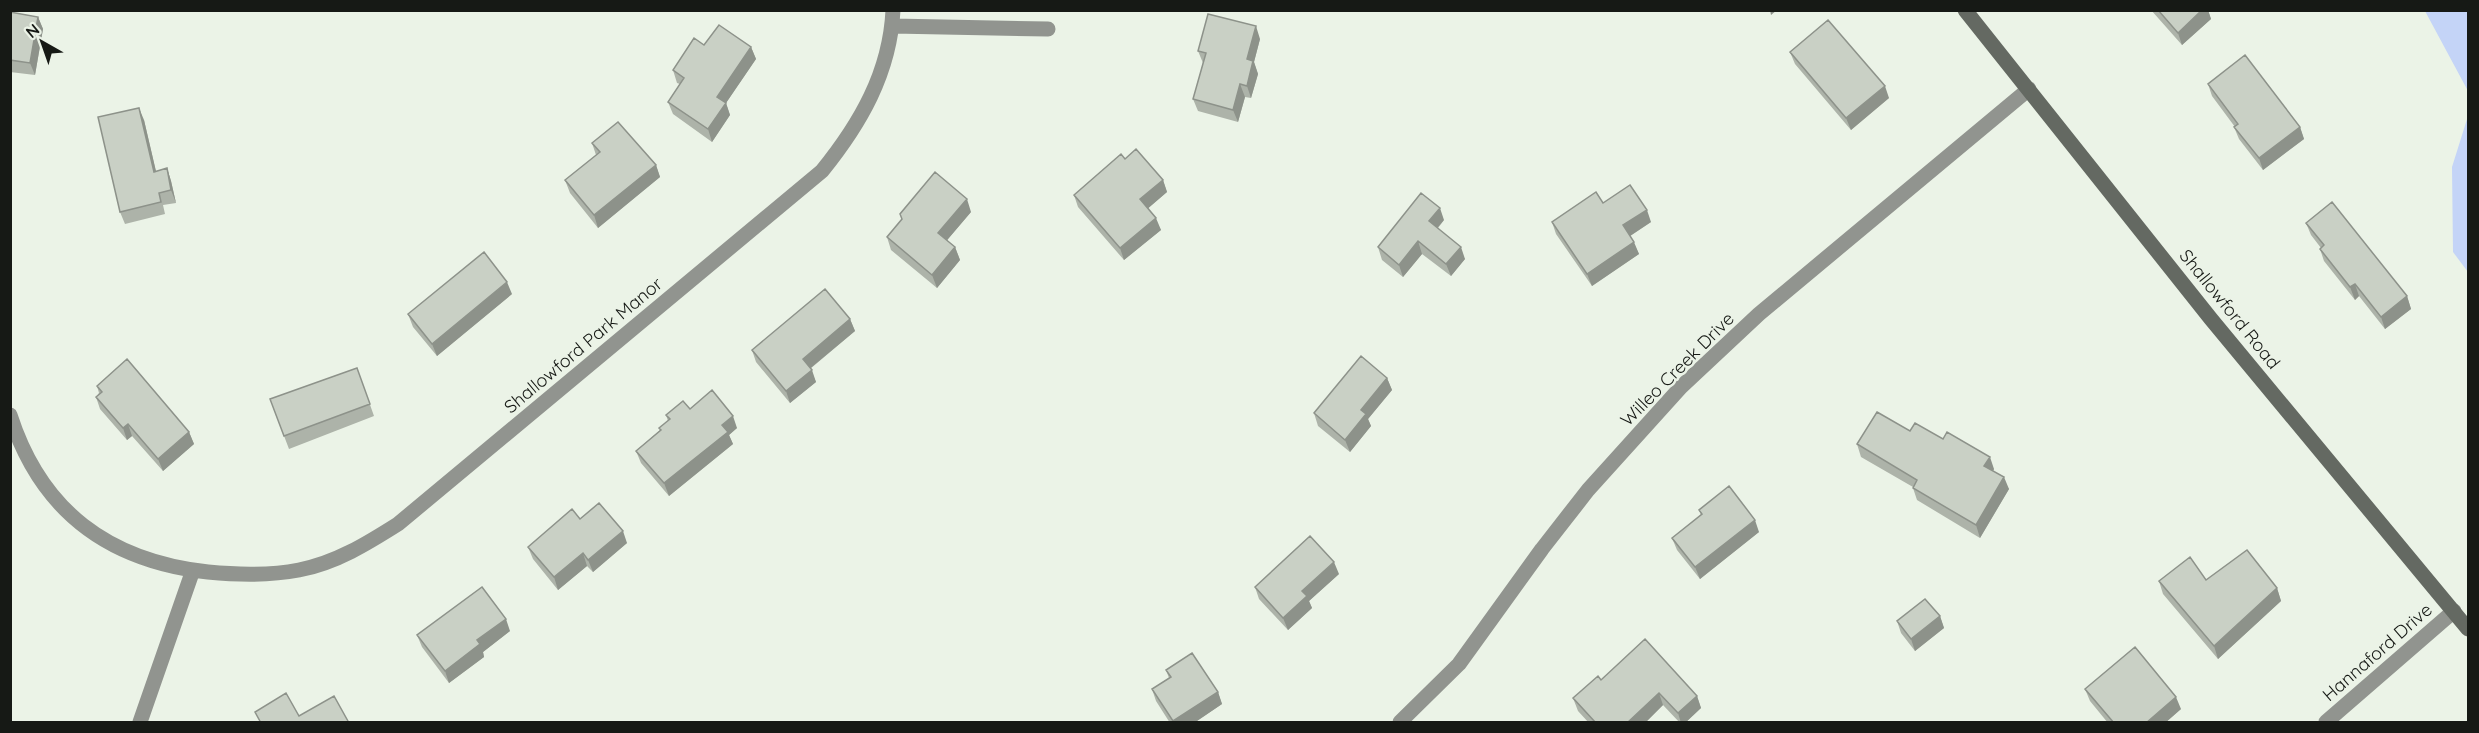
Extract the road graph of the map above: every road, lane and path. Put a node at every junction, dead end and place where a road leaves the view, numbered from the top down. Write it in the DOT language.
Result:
graph roads {
  1 [pos="1965,10"];
  2 [pos="893,18"];
  3 [pos="1048,29"];
  4 [pos="2029,89"];
  5 [pos="10,415"];
  6 [pos="193,570"];
  7 [pos="2454,611"];
  8 [pos="2469,629"];
  9 [pos="140,723"];
  10 [pos="1400,723"];
  11 [pos="2326,723"];
  1 -- 4 [label="street, Shallowford Road"];
  2 -- 3 [label="street"];
  2 -- 6 [label="street, Shallowford Park Manor"];
  4 -- 7 [label="street, Shallowford Road"];
  4 -- 10 [label="street, Willeo Creek Drive"];
  5 -- 6 [label="street"];
  6 -- 9 [label="street"];
  7 -- 8 [label="street, Shallowford Road"];
  7 -- 11 [label="street, Hannaford Drive"];
}
